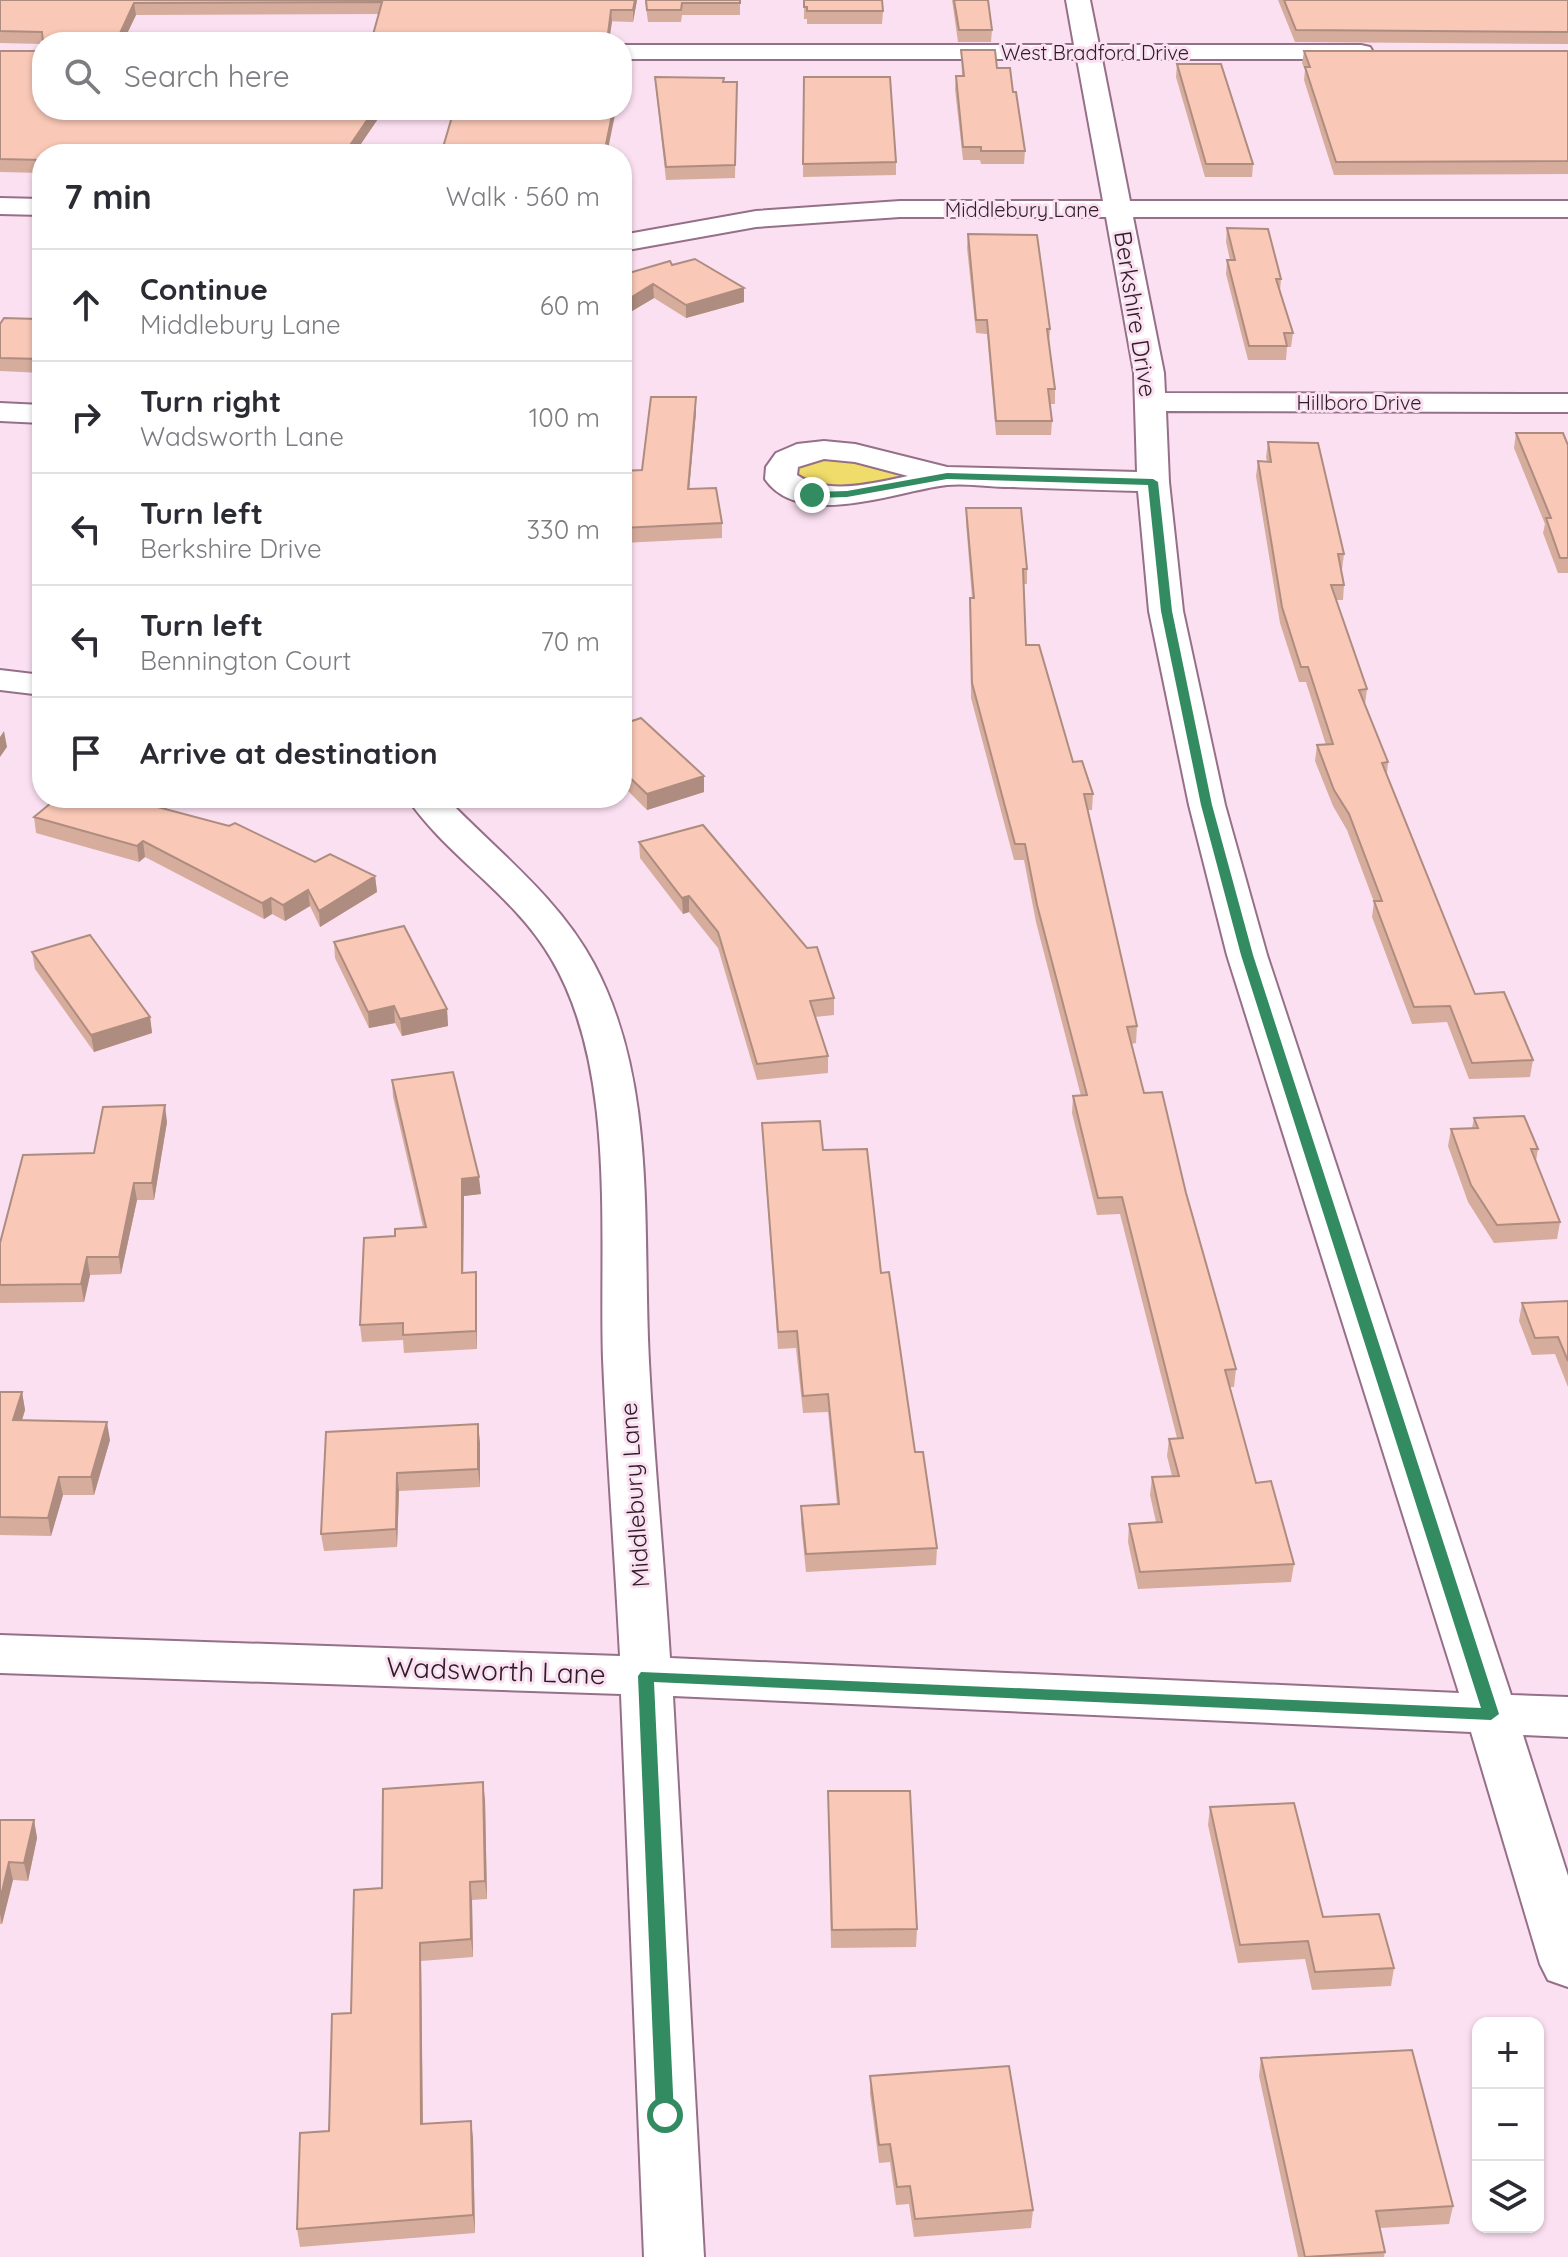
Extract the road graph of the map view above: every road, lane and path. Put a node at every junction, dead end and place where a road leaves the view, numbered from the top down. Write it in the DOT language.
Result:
graph roads {
  1 [pos="1078,0"];
  2 [pos="632,52"];
  3 [pos="1089,52"];
  4 [pos="1380,52"];
  5 [pos="0,206"];
  6 [pos="32,207"];
  7 [pos="1118,209"];
  8 [pos="1568,209"];
  9 [pos="632,241"];
  10 [pos="1151,402"];
  11 [pos="1568,403"];
  12 [pos="0,412"];
  13 [pos="32,414"];
  14 [pos="947,476"];
  15 [pos="1153,482"];
  16 [pos="0,680"];
  17 [pos="32,684"];
  18 [pos="435,808"];
  19 [pos="0,1654"];
  20 [pos="646,1676"];
  21 [pos="1491,1714"];
  22 [pos="1568,1717"];
  23 [pos="1568,1964"];
  24 [pos="674,2257"];
  1 -- 3 [label="street, Berkshire Drive"];
  2 -- 3 [label="street, West Bradford Drive"];
  3 -- 4 [label="street, West Bradford Drive"];
  3 -- 7 [label="street, Berkshire Drive"];
  5 -- 6 [label="street"];
  7 -- 8 [label="street, Middlebury Lane"];
  7 -- 9 [label="street, Middlebury Lane"];
  7 -- 10 [label="street, Berkshire Drive"];
  10 -- 11 [label="street, Hillboro Drive"];
  10 -- 15 [label="street, Berkshire Drive"];
  12 -- 13 [label="street"];
  14 -- 15 [label="street"];
  15 -- 21 [label="street, Berkshire Drive"];
  16 -- 17 [label="street"];
  18 -- 20 [label="street, Middlebury Lane"];
  19 -- 20 [label="street, Wadsworth Lane"];
  20 -- 21 [label="street, Wadsworth Lane"];
  20 -- 24 [label="street, Middlebury Lane"];
  21 -- 22 [label="street, Wadsworth Lane"];
  21 -- 23 [label="street, Berkshire Drive"];
}
